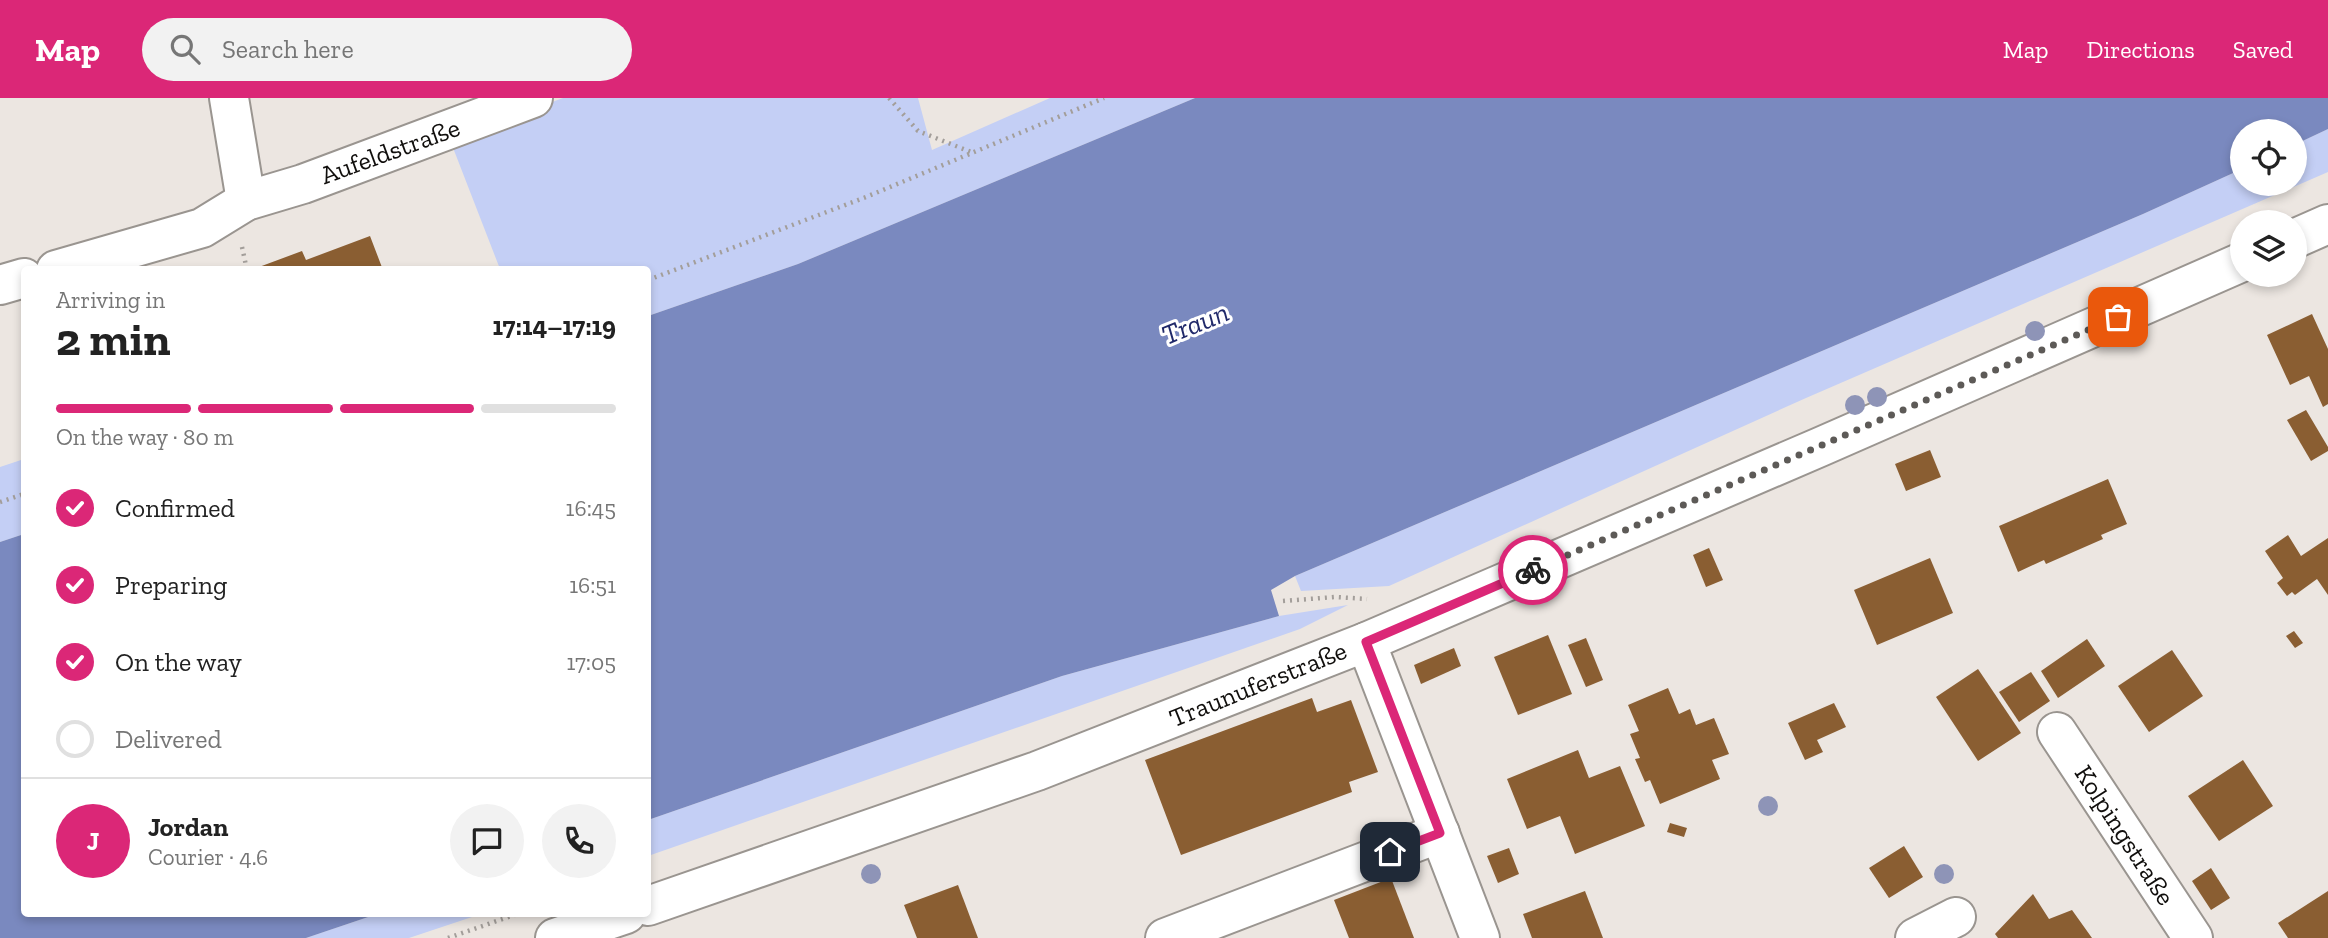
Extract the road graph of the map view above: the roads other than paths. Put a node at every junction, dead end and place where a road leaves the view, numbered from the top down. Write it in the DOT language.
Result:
graph roads {
  1 [pos="229,98"];
  2 [pos="533,98"];
  3 [pos="246,201"];
  4 [pos="2328,224"];
  5 [pos="2307,233"];
  6 [pos="70,266"];
  7 [pos="2230,267"];
  8 [pos="21,279"];
  9 [pos="0,285"];
  10 [pos="1366,642"];
  11 [pos="2057,732"];
  12 [pos="1440,833"];
  13 [pos="651,905"];
  14 [pos="617,917"];
  15 [pos="1959,922"];
  16 [pos="555,938"];
  17 [pos="1165,938"];
  18 [pos="1480,938"];
  19 [pos="1915,938"];
  20 [pos="2193,938"];
  1 -- 3 [label="street"];
  2 -- 3 [label="street, Aufeldstraße"];
  3 -- 6 [label="street, Aufeldstraße"];
  4 -- 5 [label="street"];
  7 -- 10 [label="street, Traunuferstraße"];
  8 -- 9 [label="street"];
  10 -- 12 [label="street"];
  10 -- 13 [label="street, Traunuferstraße"];
  11 -- 20 [label="street, Kolpingstraße"];
  12 -- 17 [label="street"];
  12 -- 18 [label="street"];
  14 -- 16 [label="street"];
  15 -- 19 [label="street"];
}
